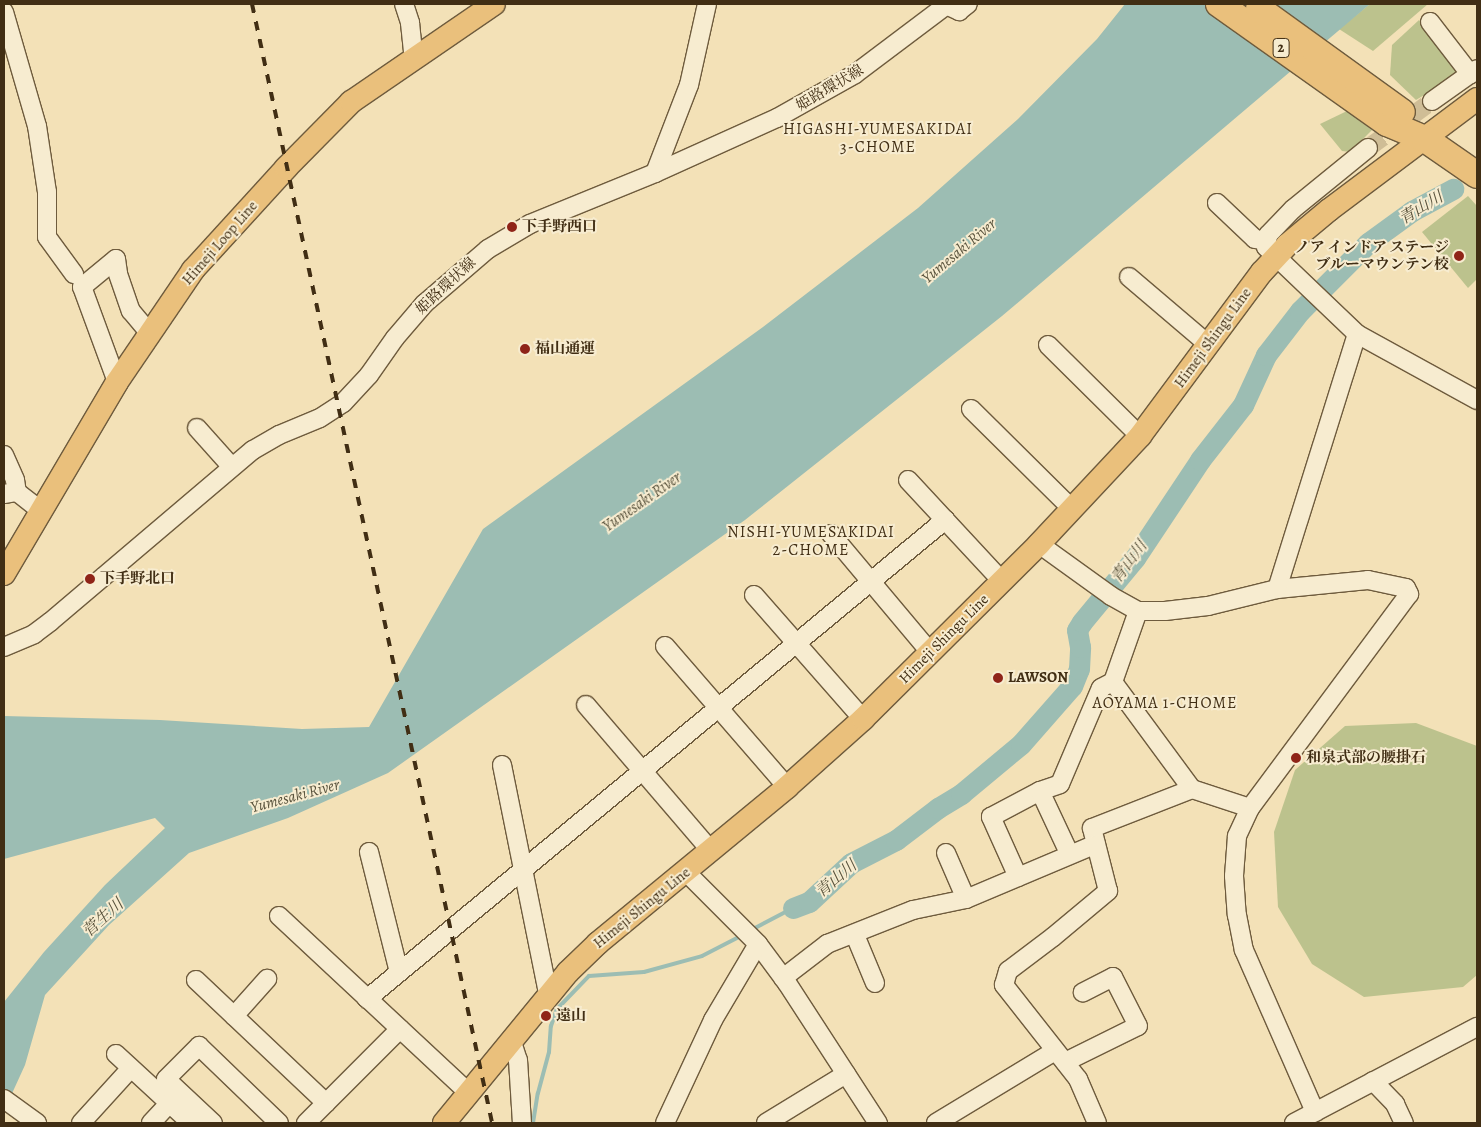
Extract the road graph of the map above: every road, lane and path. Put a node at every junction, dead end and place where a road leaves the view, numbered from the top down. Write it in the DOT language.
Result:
graph roads {
  1 [pos="404,4"];
  2 [pos="494,4"];
  3 [pos="707,4"];
  4 [pos="946,4"];
  5 [pos="968,4"];
  6 [pos="1220,4"];
  7 [pos="1251,4"];
  8 [pos="4,12"];
  9 [pos="1430,22"];
  10 [pos="414,60"];
  11 [pos="1474,71"];
  12 [pos="1350,86"];
  13 [pos="1477,100"];
  14 [pos="1432,101"];
  15 [pos="1425,138"];
  16 [pos="1368,148"];
  17 [pos="655,173"];
  18 [pos="1477,175"];
  19 [pos="1217,203"];
  20 [pos="1270,249"];
  21 [pos="74,274"];
  22 [pos="1129,277"];
  23 [pos="150,334"];
  24 [pos="1357,334"];
  25 [pos="1048,344"];
  26 [pos="1209,346"];
  27 [pos="117,382"];
  28 [pos="1477,400"];
  29 [pos="971,409"];
  30 [pos="197,428"];
  31 [pos="1140,436"];
  32 [pos="4,455"];
  33 [pos="232,467"];
  34 [pos="908,480"];
  35 [pos="10,493"];
  36 [pos="1072,509"];
  37 [pos="41,511"];
  38 [pos="945,520"];
  39 [pos="831,534"];
  40 [pos="1039,544"];
  41 [pos="4,574"];
  42 [pos="870,581"];
  43 [pos="1002,581"];
  44 [pos="1277,589"];
  45 [pos="754,595"];
  46 [pos="1138,611"];
  47 [pos="797,644"];
  48 [pos="666,646"];
  49 [pos="4,647"];
  50 [pos="931,653"];
  51 [pos="1112,682"];
  52 [pos="586,705"];
  53 [pos="718,708"];
  54 [pos="863,719"];
  55 [pos="502,765"];
  56 [pos="643,770"];
  57 [pos="787,787"];
  58 [pos="1192,790"];
  59 [pos="1040,791"];
  60 [pos="1250,808"];
  61 [pos="1096,844"];
  62 [pos="712,851"];
  63 [pos="369,852"];
  64 [pos="946,853"];
  65 [pos="1070,853"];
  66 [pos="524,867"];
  67 [pos="686,872"];
  68 [pos="1018,877"];
  69 [pos="966,899"];
  70 [pos="278,916"];
  71 [pos="855,935"];
  72 [pos="758,944"];
  73 [pos="399,972"];
  74 [pos="783,978"];
  75 [pos="267,979"];
  76 [pos="196,980"];
  77 [pos="875,983"];
  78 [pos="1083,992"];
  79 [pos="548,994"];
  80 [pos="367,999"];
  81 [pos="234,1016"];
  82 [pos="1477,1027"];
  83 [pos="400,1029"];
  84 [pos="511,1040"];
  85 [pos="116,1054"];
  86 [pos="1060,1056"];
  87 [pos="131,1068"];
  88 [pos="846,1074"];
  89 [pos="1373,1082"];
  90 [pos="468,1092"];
  91 [pos="4,1099"];
  92 [pos="326,1103"];
  93 [pos="169,1104"];
  94 [pos="1315,1112"];
  95 [pos="34,1121"];
  96 [pos="81,1123"];
  97 [pos="151,1123"];
  98 [pos="190,1123"];
  99 [pos="213,1123"];
  100 [pos="277,1123"];
  101 [pos="306,1123"];
  102 [pos="444,1123"];
  103 [pos="522,1123"];
  104 [pos="665,1123"];
  105 [pos="766,1123"];
  106 [pos="878,1123"];
  107 [pos="936,1123"];
  108 [pos="1097,1123"];
  109 [pos="1294,1123"];
  110 [pos="1404,1123"];
  1 -- 10 [label="street"];
  2 -- 10 [label="main road, Himeji Loop Line"];
  3 -- 17 [label="street"];
  4 -- 5 [label="street"];
  4 -- 17 [label="street, 姫路環状線"];
  6 -- 12 [label="highway, 2"];
  7 -- 12 [label="highway, 2"];
  8 -- 21 [label="street"];
  9 -- 11 [label="street"];
  10 -- 23 [label="main road, Himeji Loop Line"];
  11 -- 14 [label="street"];
  12 -- 15 [label="highway, 2"];
  13 -- 15 [label="main road, Himeji Shingu Line"];
  15 -- 18 [label="highway, 2"];
  15 -- 20 [label="main road, Himeji Shingu Line"];
  16 -- 20 [label="street"];
  17 -- 33 [label="street, 姫路環状線"];
  19 -- 20 [label="street"];
  20 -- 24 [label="street"];
  20 -- 26 [label="main road, Himeji Shingu Line"];
  22 -- 26 [label="street"];
  23 -- 27 [label="main road, Himeji Loop Line"];
  23 -- 27 [label="street"];
  24 -- 28 [label="street"];
  24 -- 44 [label="street"];
  25 -- 31 [label="street"];
  26 -- 31 [label="main road, Himeji Shingu Line"];
  27 -- 37 [label="main road, Himeji Loop Line"];
  29 -- 36 [label="street"];
  30 -- 33 [label="street"];
  31 -- 36 [label="main road, Himeji Shingu Line"];
  32 -- 35 [label="street"];
  33 -- 49 [label="street, 姫路環状線"];
  34 -- 38 [label="street"];
  35 -- 37 [label="street"];
  36 -- 40 [label="main road, Himeji Shingu Line"];
  37 -- 41 [label="main road, Himeji Loop Line"];
  38 -- 42 [label="street"];
  38 -- 43 [label="street"];
  39 -- 42 [label="street"];
  40 -- 43 [label="main road, Himeji Shingu Line"];
  40 -- 46 [label="street"];
  42 -- 47 [label="street"];
  42 -- 50 [label="street"];
  43 -- 50 [label="main road, Himeji Shingu Line"];
  44 -- 46 [label="street"];
  44 -- 60 [label="street"];
  45 -- 47 [label="street"];
  46 -- 51 [label="street"];
  47 -- 53 [label="street"];
  47 -- 54 [label="street"];
  48 -- 53 [label="street"];
  50 -- 54 [label="main road, Himeji Shingu Line"];
  51 -- 58 [label="street"];
  51 -- 59 [label="street"];
  52 -- 56 [label="street"];
  53 -- 56 [label="street"];
  53 -- 57 [label="street"];
  54 -- 57 [label="main road, Himeji Shingu Line"];
  55 -- 66 [label="street"];
  56 -- 62 [label="street"];
  56 -- 66 [label="street"];
  57 -- 62 [label="main road, Himeji Shingu Line"];
  58 -- 60 [label="street"];
  58 -- 61 [label="street"];
  59 -- 65 [label="street"];
  59 -- 68 [label="street"];
  60 -- 94 [label="street"];
  61 -- 65 [label="street"];
  61 -- 86 [label="street"];
  62 -- 67 [label="main road, Himeji Shingu Line"];
  63 -- 73 [label="street"];
  64 -- 69 [label="street"];
  65 -- 68 [label="street"];
  66 -- 73 [label="street"];
  66 -- 79 [label="street"];
  67 -- 72 [label="street"];
  67 -- 79 [label="main road, Himeji Shingu Line"];
  68 -- 69 [label="street"];
  69 -- 71 [label="street"];
  70 -- 80 [label="street"];
  71 -- 74 [label="street"];
  71 -- 77 [label="street"];
  72 -- 74 [label="street"];
  72 -- 104 [label="street"];
  73 -- 80 [label="street"];
  74 -- 88 [label="street"];
  75 -- 81 [label="street"];
  76 -- 81 [label="street"];
  78 -- 86 [label="street"];
  79 -- 84 [label="main road, Himeji Shingu Line"];
  80 -- 83 [label="street"];
  81 -- 92 [label="street"];
  82 -- 89 [label="street"];
  83 -- 90 [label="street"];
  83 -- 92 [label="street"];
  84 -- 90 [label="main road, Himeji Shingu Line"];
  84 -- 103 [label="street"];
  85 -- 87 [label="street"];
  86 -- 107 [label="street"];
  86 -- 108 [label="street"];
  87 -- 93 [label="street"];
  87 -- 96 [label="street"];
  88 -- 105 [label="street"];
  88 -- 106 [label="street"];
  89 -- 94 [label="street"];
  89 -- 110 [label="street"];
  90 -- 102 [label="main road, Himeji Shingu Line"];
  91 -- 95 [label="street"];
  92 -- 101 [label="street"];
  93 -- 97 [label="street"];
  93 -- 98 [label="street"];
  94 -- 109 [label="street"];
  99 -- 100 [label="street"];
}
